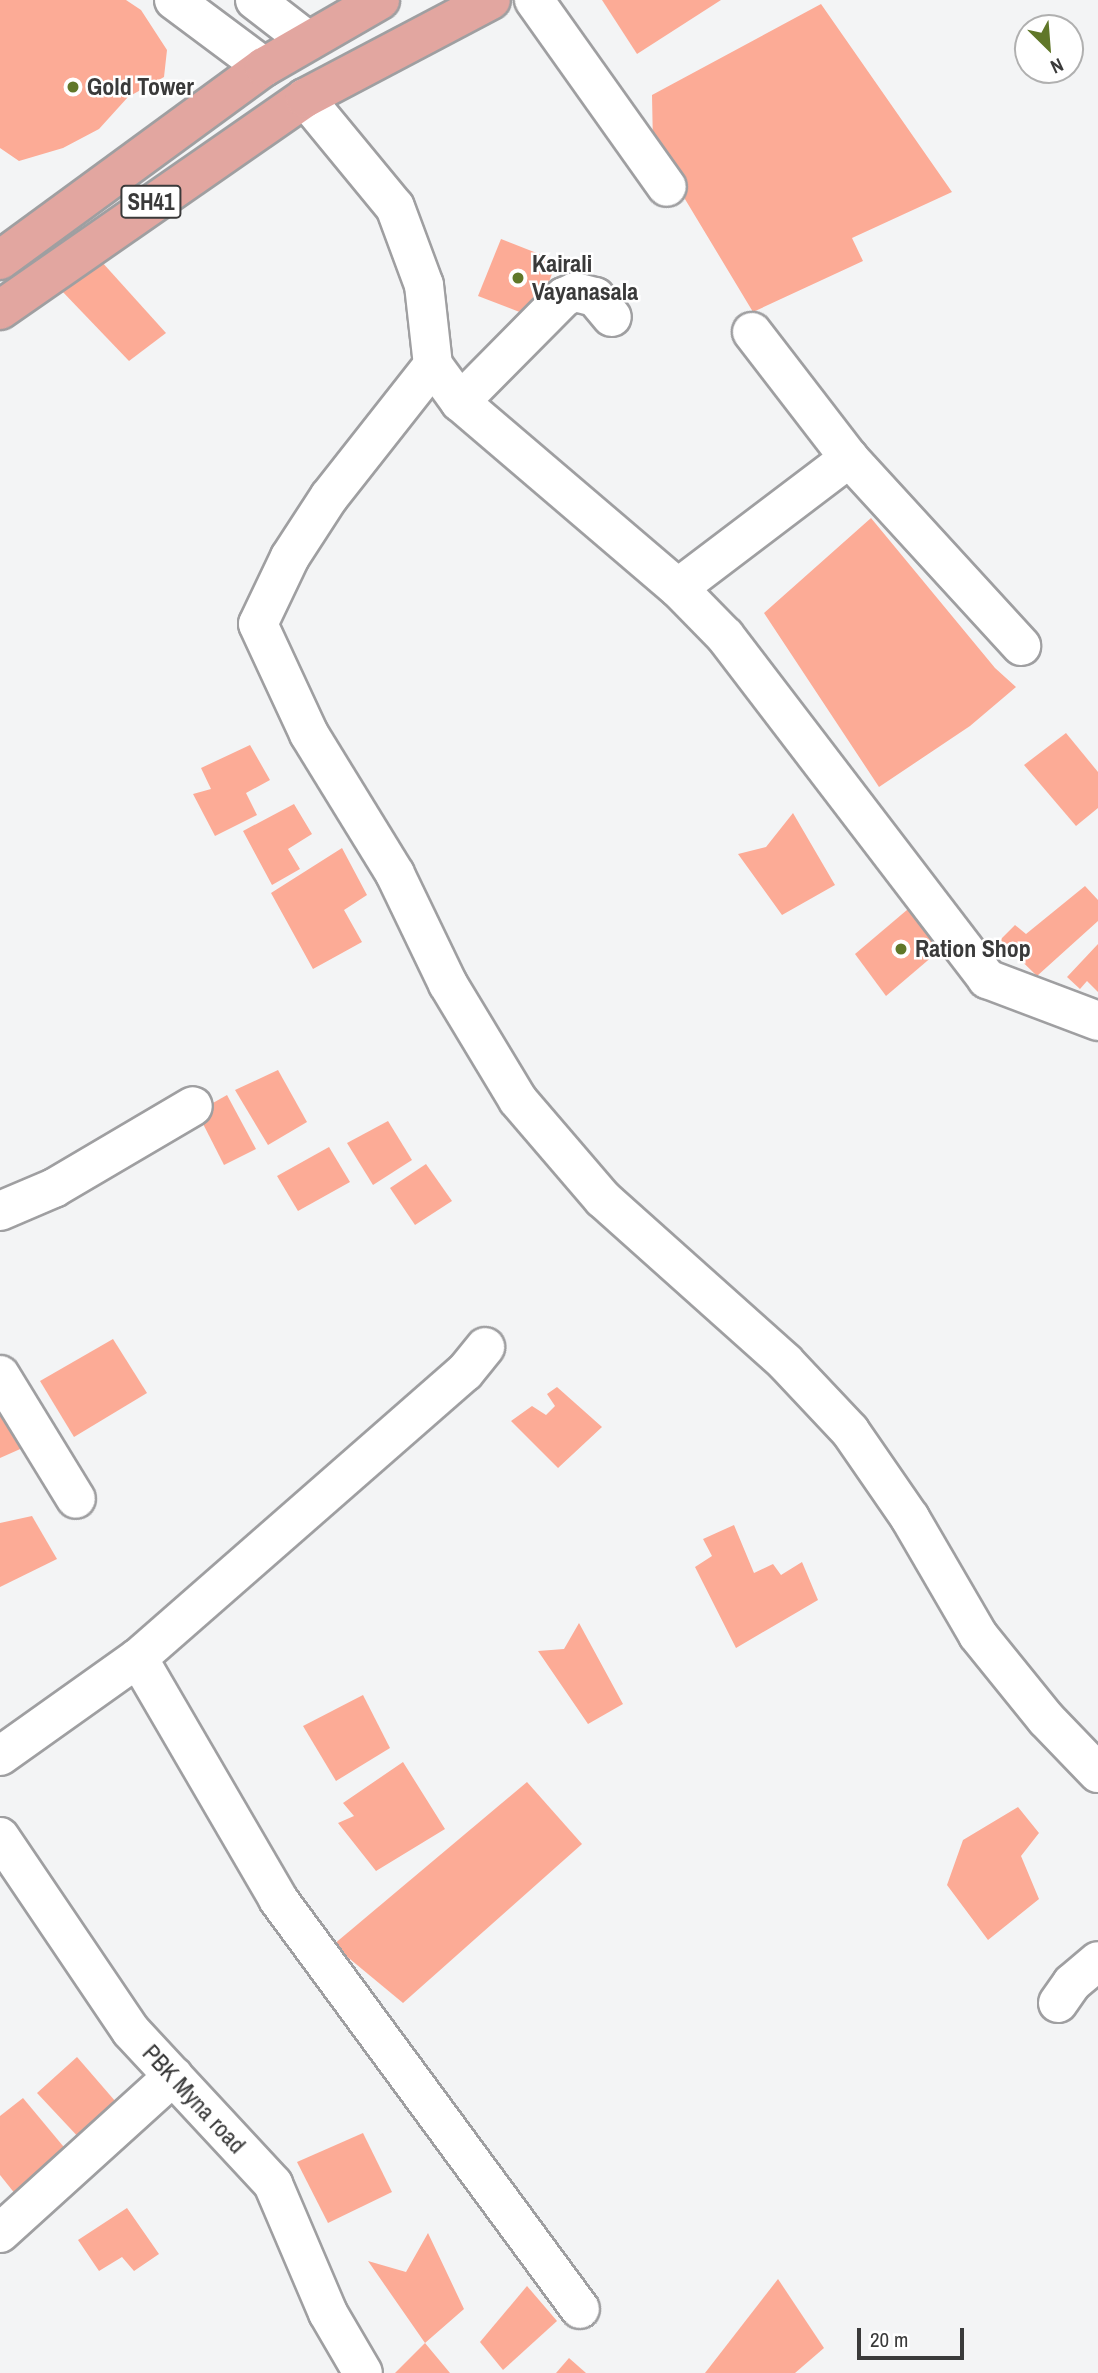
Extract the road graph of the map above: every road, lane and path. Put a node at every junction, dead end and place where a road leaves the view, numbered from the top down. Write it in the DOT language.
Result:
graph roads {
  1 [pos="174,0"];
  2 [pos="380,0"];
  3 [pos="491,0"];
  4 [pos="534,0"];
  5 [pos="260,2"];
  6 [pos="308,41"];
  7 [pos="264,67"];
  8 [pos="304,98"];
  9 [pos="667,187"];
  10 [pos="0,260"];
  11 [pos="0,310"];
  12 [pos="612,317"];
  13 [pos="752,332"];
  14 [pos="433,365"];
  15 [pos="460,402"];
  16 [pos="849,458"];
  17 [pos="678,588"];
  18 [pos="1021,646"];
  19 [pos="1098,1021"];
  20 [pos="193,1107"];
  21 [pos="0,1211"];
  22 [pos="485,1347"];
  23 [pos="0,1375"];
  24 [pos="76,1499"];
  25 [pos="138,1658"];
  26 [pos="0,1756"];
  27 [pos="1098,1773"];
  28 [pos="0,1837"];
  29 [pos="1098,1961"];
  30 [pos="1058,2003"];
  31 [pos="173,2076"];
  32 [pos="0,2233"];
  33 [pos="580,2309"];
  34 [pos="363,2373"];
  1 -- 7 [label="street"];
  2 -- 6 [label="main road"];
  3 -- 8 [label="main road, SH41"];
  4 -- 9 [label="street"];
  5 -- 6 [label="street"];
  6 -- 7 [label="main road"];
  7 -- 10 [label="main road"];
  8 -- 11 [label="main road, SH41"];
  8 -- 14 [label="street"];
  12 -- 15 [label="street"];
  13 -- 16 [label="street"];
  14 -- 15 [label="street"];
  14 -- 27 [label="street"];
  15 -- 17 [label="street"];
  16 -- 17 [label="street"];
  16 -- 18 [label="street"];
  17 -- 19 [label="street"];
  20 -- 21 [label="street"];
  22 -- 25 [label="street"];
  23 -- 24 [label="street"];
  25 -- 26 [label="street"];
  25 -- 33 [label="street"];
  28 -- 31 [label="street, PBK Myna road"];
  29 -- 30 [label="street"];
  31 -- 32 [label="street"];
  31 -- 34 [label="street, PBK Myna road"];
}
